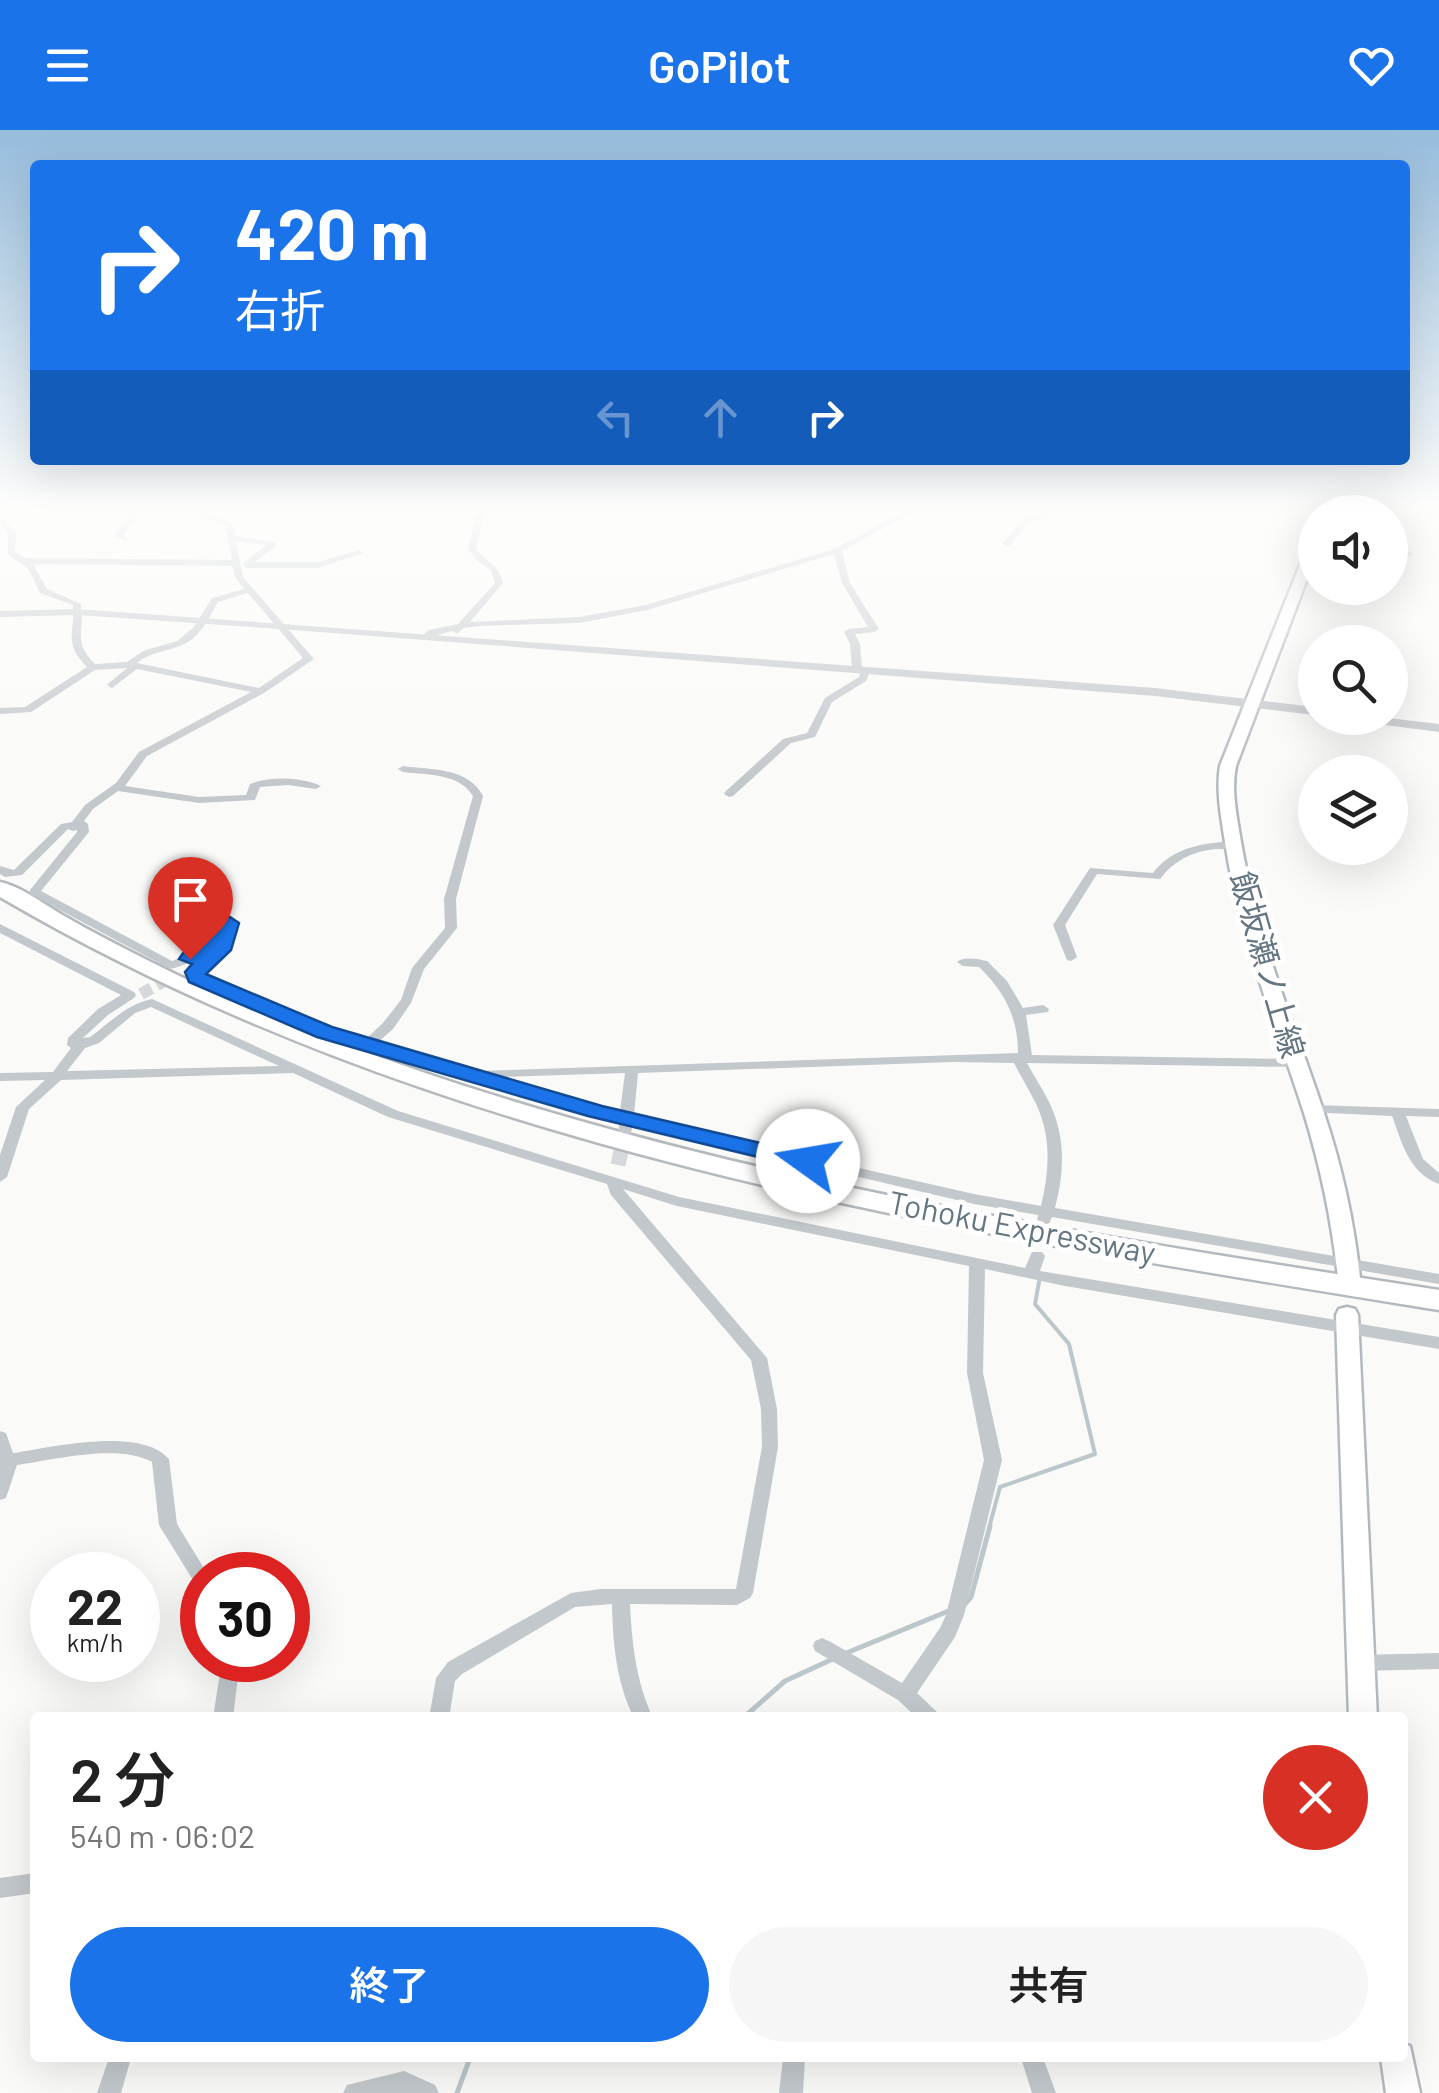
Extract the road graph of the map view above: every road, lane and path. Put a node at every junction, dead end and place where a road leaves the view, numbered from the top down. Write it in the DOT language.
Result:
graph roads {
  1 [pos="54,595"];
  2 [pos="234,595"];
  3 [pos="254,595"];
  4 [pos="489,595"];
  5 [pos="686,595"];
  6 [pos="853,595"];
  7 [pos="1295,595"];
  8 [pos="79,612"];
  9 [pos="0,614"];
  10 [pos="204,621"];
  11 [pos="280,626"];
  12 [pos="460,633"];
  13 [pos="132,666"];
  14 [pos="93,667"];
  15 [pos="862,670"];
  16 [pos="112,685"];
  17 [pos="260,691"];
  18 [pos="1253,703"];
  19 [pos="1298,709"];
  20 [pos="0,712"];
  21 [pos="1408,724"];
  22 [pos="1439,728"];
  23 [pos="403,769"];
  24 [pos="316,786"];
  25 [pos="116,788"];
  26 [pos="729,794"];
  27 [pos="77,823"];
  28 [pos="1234,846"];
  29 [pos="40,866"];
  30 [pos="0,869"];
  31 [pos="0,888"];
  32 [pos="0,904"];
  33 [pos="224,922"];
  34 [pos="0,928"];
  35 [pos="1072,957"];
  36 [pos="962,962"];
  37 [pos="176,974"];
  38 [pos="142,994"];
  39 [pos="1042,1010"];
  40 [pos="1020,1012"];
  41 [pos="367,1044"];
  42 [pos="80,1046"];
  43 [pos="1022,1058"];
  44 [pos="1296,1062"];
  45 [pos="632,1069"];
  46 [pos="296,1070"];
  47 [pos="477,1076"];
  48 [pos="0,1077"];
  49 [pos="56,1077"];
  50 [pos="1312,1109"];
  51 [pos="1398,1113"];
  52 [pos="1439,1113"];
  53 [pos="626,1126"];
  54 [pos="614,1175"];
  55 [pos="0,1178"];
  56 [pos="1439,1180"];
  57 [pos="1045,1218"];
  58 [pos="1037,1256"];
  59 [pos="977,1264"];
  60 [pos="1348,1272"];
  61 [pos="1031,1274"];
  62 [pos="1439,1279"];
  63 [pos="1439,1300"];
  64 [pos="1439,1316"];
  65 [pos="1347,1322"];
  66 [pos="1439,1343"];
  67 [pos="0,1437"];
  68 [pos="7,1460"];
  69 [pos="0,1493"];
  70 [pos="185,1552"];
  71 [pos="622,1597"];
  72 [pos="822,1646"];
  73 [pos="1439,1661"];
  74 [pos="1361,1662"];
  75 [pos="228,1682"];
  76 [pos="904,1694"];
  77 [pos="224,1712"];
  78 [pos="440,1712"];
  79 [pos="641,1712"];
  80 [pos="924,1712"];
  81 [pos="1363,1712"];
  82 [pos="30,1884"];
  83 [pos="0,1888"];
  84 [pos="119,2062"];
  85 [pos="794,2062"];
  86 [pos="1033,2062"];
  87 [pos="1399,2062"];
  88 [pos="109,2093"];
  89 [pos="356,2093"];
  90 [pos="428,2093"];
  91 [pos="791,2093"];
  92 [pos="1044,2093"];
  93 [pos="1403,2093"];
  1 -- 8 [label="street"];
  2 -- 10 [label="street"];
  3 -- 11 [label="street"];
  4 -- 12 [label="street"];
  5 -- 12 [label="street"];
  6 -- 15 [label="street"];
  7 -- 18 [label="main road, 飯坂瀬ノ上線"];
  8 -- 9 [label="street"];
  8 -- 10 [label="street"];
  8 -- 14 [label="street"];
  10 -- 11 [label="street"];
  10 -- 13 [label="street"];
  11 -- 12 [label="street"];
  11 -- 17 [label="street"];
  12 -- 15 [label="street"];
  13 -- 14 [label="street"];
  13 -- 16 [label="street"];
  13 -- 17 [label="street"];
  14 -- 20 [label="street"];
  15 -- 18 [label="street"];
  15 -- 26 [label="street"];
  17 -- 25 [label="street"];
  18 -- 19 [label="street"];
  18 -- 28 [label="main road, 飯坂瀬ノ上線"];
  21 -- 22 [label="street"];
  23 -- 41 [label="street"];
  24 -- 25 [label="street"];
  25 -- 27 [label="street"];
  27 -- 29 [label="street"];
  27 -- 30 [label="street"];
  27 -- 33 [label="street"];
  28 -- 35 [label="street"];
  28 -- 44 [label="main road, 飯坂瀬ノ上線"];
  31 -- 63 [label="highway, Tohoku Expressway"];
  32 -- 64 [label="highway, Tohoku Expressway"];
  33 -- 37 [label="street"];
  33 -- 41 [label="street"];
  34 -- 42 [label="street"];
  36 -- 40 [label="street"];
  38 -- 42 [label="street"];
  39 -- 40 [label="street"];
  40 -- 43 [label="street"];
  41 -- 47 [label="street"];
  42 -- 46 [label="street"];
  42 -- 49 [label="street"];
  43 -- 44 [label="street"];
  43 -- 45 [label="street"];
  43 -- 57 [label="street"];
  44 -- 50 [label="main road, 飯坂瀬ノ上線"];
  45 -- 47 [label="street"];
  45 -- 53 [label="street"];
  46 -- 49 [label="street"];
  46 -- 54 [label="street"];
  47 -- 53 [label="street"];
  48 -- 49 [label="street"];
  49 -- 55 [label="street"];
  50 -- 51 [label="street"];
  50 -- 60 [label="main road, 飯坂瀬ノ上線"];
  51 -- 52 [label="street"];
  51 -- 56 [label="street"];
  53 -- 57 [label="street"];
  54 -- 59 [label="street"];
  54 -- 71 [label="street"];
  57 -- 60 [label="street"];
  58 -- 61 [label="street"];
  59 -- 61 [label="street"];
  59 -- 76 [label="street"];
  60 -- 62 [label="street"];
  61 -- 65 [label="street"];
  65 -- 66 [label="street"];
  65 -- 74 [label="main road"];
  67 -- 68 [label="street"];
  68 -- 69 [label="street"];
  68 -- 70 [label="street"];
  71 -- 78 [label="street"];
  71 -- 79 [label="street"];
  72 -- 76 [label="street"];
  73 -- 74 [label="street"];
  74 -- 81 [label="main road"];
  75 -- 77 [label="street"];
  76 -- 80 [label="street"];
  82 -- 83 [label="street"];
  84 -- 88 [label="street"];
  85 -- 91 [label="street"];
  86 -- 92 [label="street"];
  87 -- 93 [label="main road"];
  89 -- 90 [label="street"];
}
